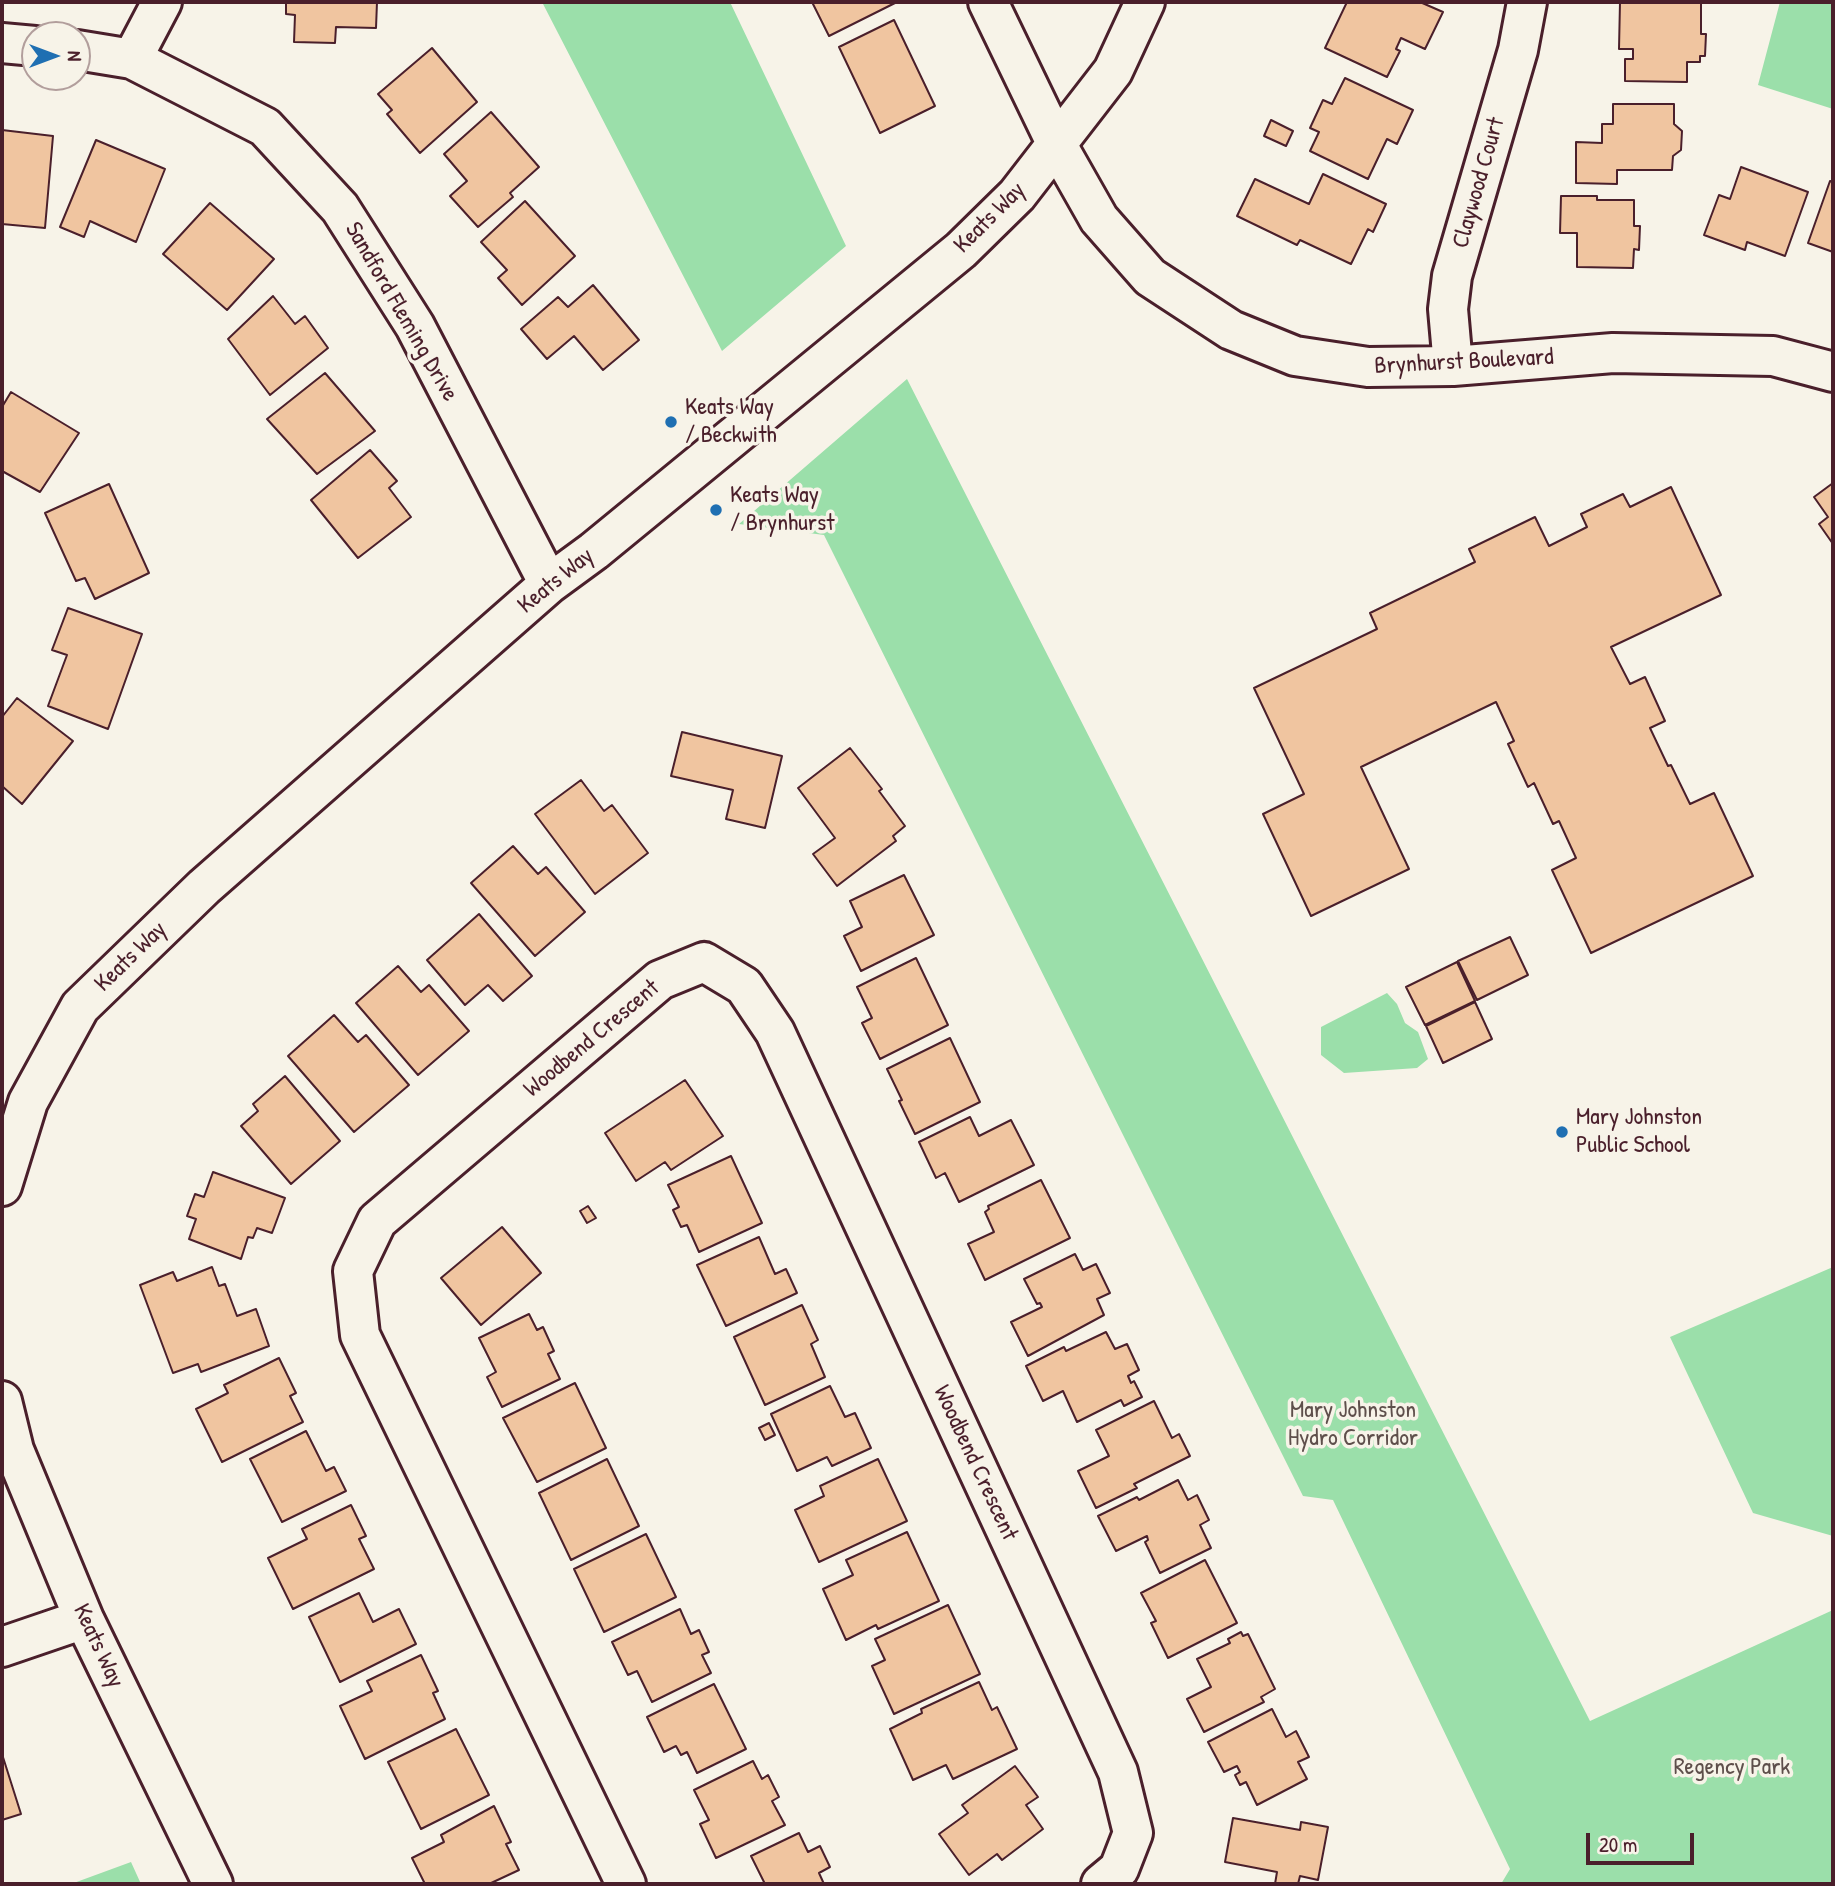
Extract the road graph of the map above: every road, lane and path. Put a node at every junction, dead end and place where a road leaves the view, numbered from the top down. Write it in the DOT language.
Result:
graph roads {
  1 [pos="162,2"];
  2 [pos="988,2"];
  3 [pos="1145,2"];
  4 [pos="1527,2"];
  5 [pos="2,43"];
  6 [pos="21,45"];
  7 [pos="91,52"];
  8 [pos="132,59"];
  9 [pos="1057,145"];
  10 [pos="1453,366"];
  11 [pos="1833,372"];
  12 [pos="549,584"];
  13 [pos="2,1186"];
  14 [pos="2,1401"];
  15 [pos="84,1619"];
  16 [pos="2,1647"];
  17 [pos="213,1884"];
  18 [pos="626,1884"];
  19 [pos="1101,1884"];
  1 -- 8 [label="street"];
  2 -- 9 [label="street, Brynhurst Boulevard"];
  3 -- 9 [label="street, Keats Way"];
  4 -- 10 [label="street, Claywood Court"];
  5 -- 6 [label="street"];
  7 -- 8 [label="street, Sandford Fleming Drive"];
  8 -- 12 [label="street, Sandford Fleming Drive"];
  9 -- 10 [label="street, Brynhurst Boulevard"];
  9 -- 12 [label="street, Keats Way"];
  10 -- 11 [label="street, Brynhurst Boulevard"];
  12 -- 13 [label="street, Keats Way"];
  14 -- 15 [label="street, Keats Way"];
  15 -- 16 [label="street"];
  15 -- 17 [label="street, Keats Way"];
  18 -- 19 [label="street, Woodbend Crescent"];
}
